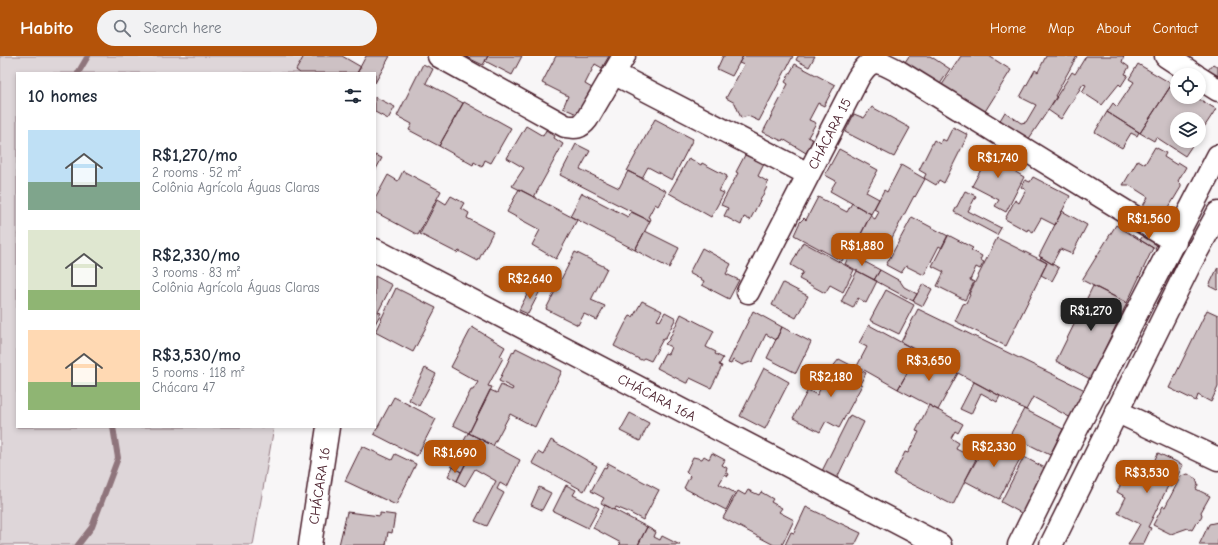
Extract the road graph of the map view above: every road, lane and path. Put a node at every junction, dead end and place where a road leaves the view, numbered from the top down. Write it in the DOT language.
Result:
graph roads {
  1 [pos="439,56"];
  2 [pos="1166,56"];
  3 [pos="620,65"];
  4 [pos="1184,68"];
  5 [pos="1206,82"];
  6 [pos="1218,90"];
  7 [pos="1218,156"];
  8 [pos="808,174"];
  9 [pos="1218,213"];
  10 [pos="1175,242"];
  11 [pos="376,251"];
  12 [pos="748,292"];
  13 [pos="1116,411"];
  14 [pos="328,428"];
  15 [pos="1218,459"];
  16 [pos="310,545"];
  17 [pos="940,545"];
  18 [pos="1018,545"];
  19 [pos="1051,545"];
  1 -- 3 [label="street, CHÁCARA 15"];
  2 -- 4 [label="street"];
  3 -- 8 [label="street, CHÁCARA 15"];
  5 -- 6 [label="street"];
  7 -- 10 [label="street"];
  8 -- 10 [label="street, CHÁCARA 15"];
  8 -- 12 [label="street"];
  9 -- 13 [label="street"];
  10 -- 18 [label="street"];
  11 -- 17 [label="street, CHÁCARA 16A"];
  13 -- 15 [label="street"];
  13 -- 19 [label="street"];
  14 -- 16 [label="street, CHÁCARA 16"];
}
